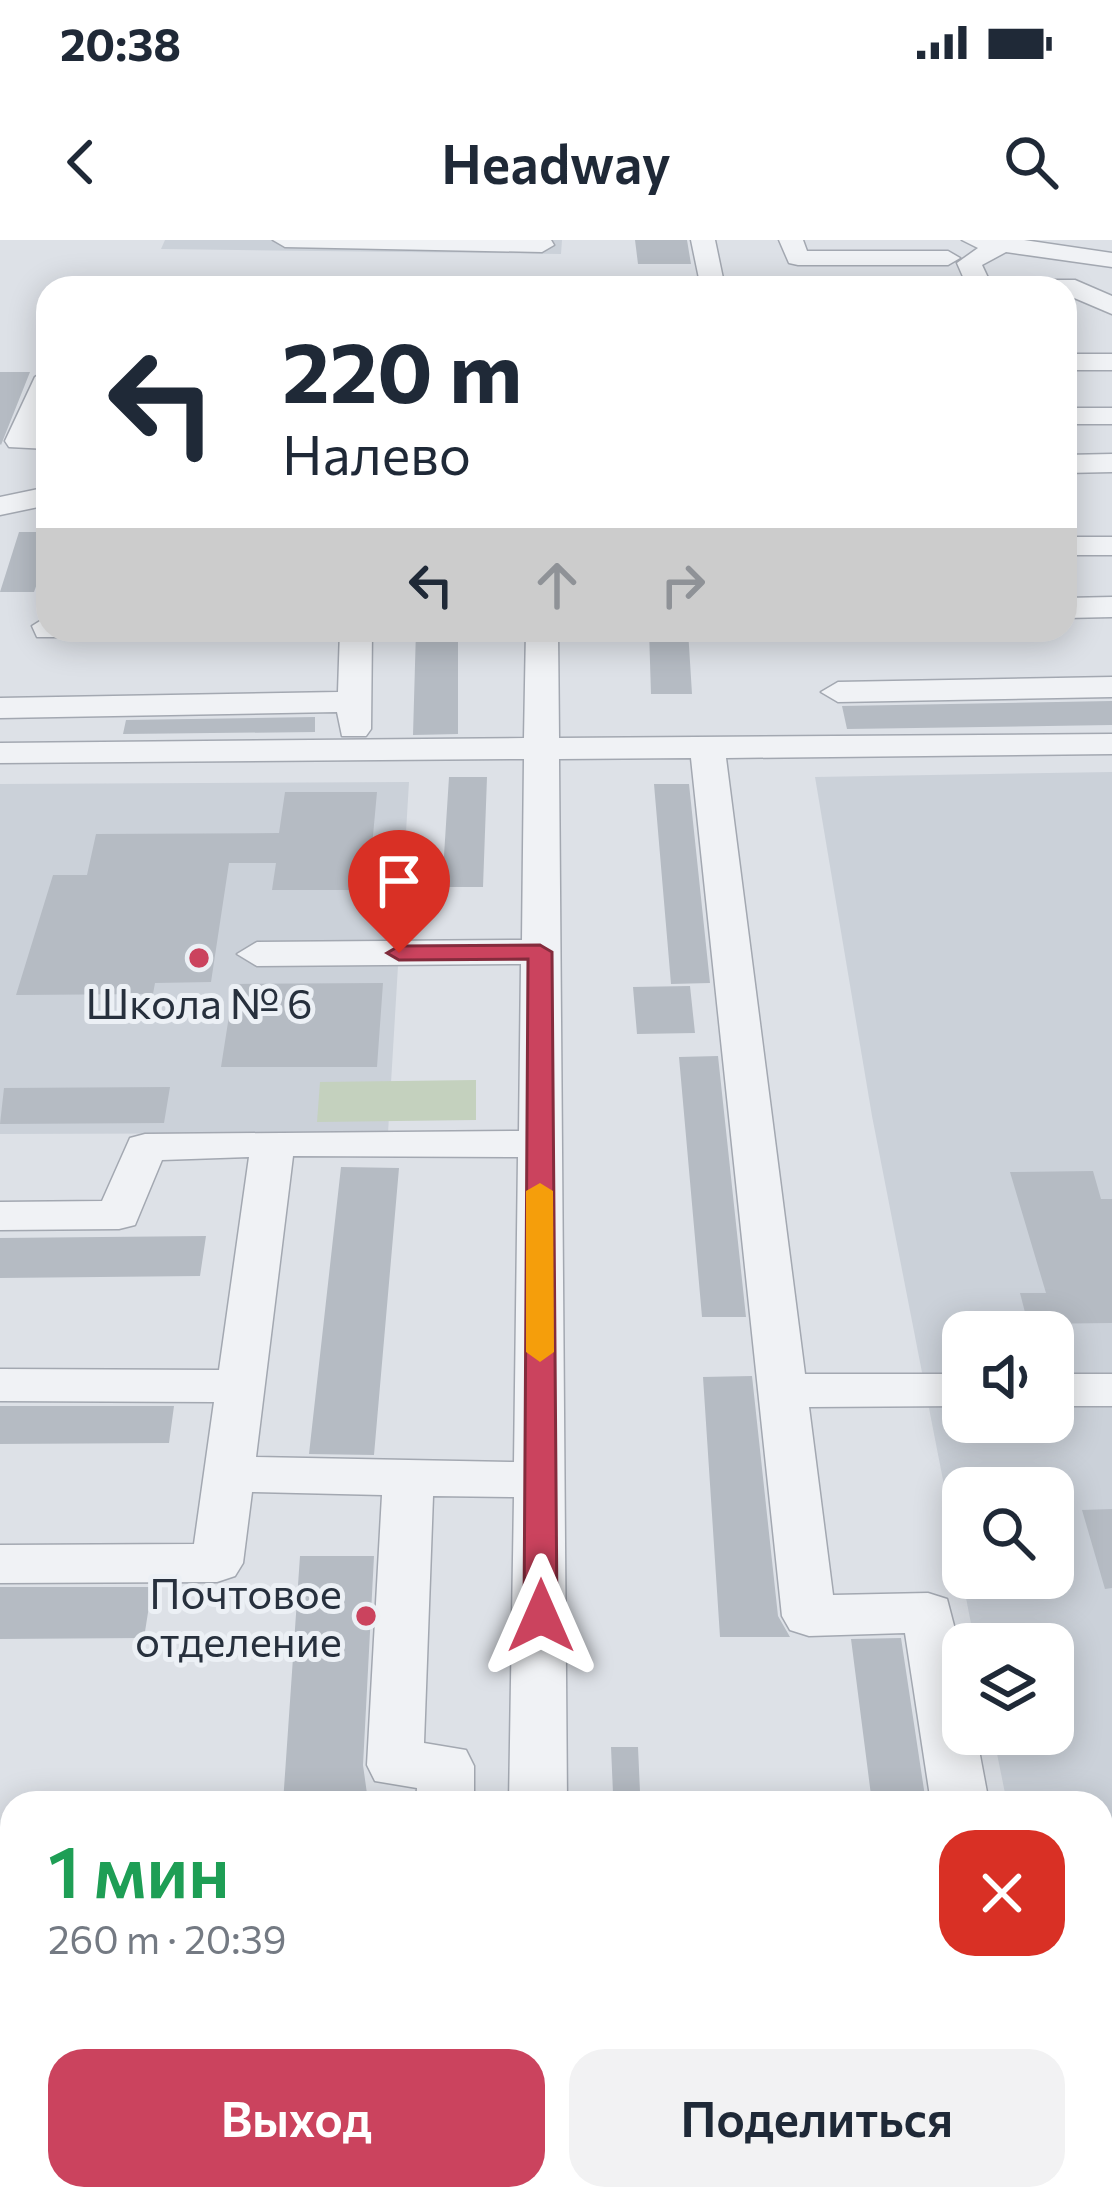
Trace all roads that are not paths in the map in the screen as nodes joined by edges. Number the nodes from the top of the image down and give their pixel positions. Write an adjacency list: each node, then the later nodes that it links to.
1 (285, 240): 6 (street)
2 (703, 240): 9 (street)
3 (791, 240): 7 (street)
4 (971, 240): 5 (street)
5 (1001, 245): 8 (street); 10 (street)
6 (542, 253)
7 (948, 258)
8 (1112, 260)
9 (710, 276)
10 (975, 276)
11 (1077, 288): 12 (street)
12 (1112, 306)
13 (1077, 362): 14 (street)
14 (1112, 362)
15 (36, 403): 18 (street)
16 (1077, 416): 17 (street)
17 (1112, 416)
18 (36, 441)
19 (1077, 464): 20 (street)
20 (1112, 464)
21 (36, 498): 22 (street)
22 (0, 506)
23 (1077, 546): 24 (street)
24 (1112, 546)
25 (1077, 608): 26 (street)
26 (1112, 608)
27 (356, 642): 31 (street)
28 (542, 642): 35 (street)
29 (1112, 688): 30 (street)
30 (838, 692)
31 (354, 702): 32 (street); 36 (street)
32 (0, 708)
33 (1112, 744): 34 (street)
34 (707, 746): 35 (street); 45 (street)
35 (541, 747): 36 (street); 38 (street)
36 (353, 749): 37 (street)
37 (0, 753)
38 (540, 952): 39 (street); 41 (street)
39 (257, 954)
40 (273, 1143): 41 (street); 42 (street); 44 (street)
41 (540, 1144): 51 (street)
42 (0, 1216)
43 (0, 1385): 44 (street)
44 (240, 1386): 49 (street)
45 (782, 1390): 46 (street); 55 (street)
46 (942, 1390)
47 (1074, 1390): 48 (street)
48 (1112, 1390)
49 (229, 1474): 50 (street); 52 (street)
50 (408, 1477): 51 (street); 53 (street)
51 (540, 1480): 54 (street)
52 (0, 1564)
53 (445, 1791)
54 (538, 1791)
55 (958, 1791)

